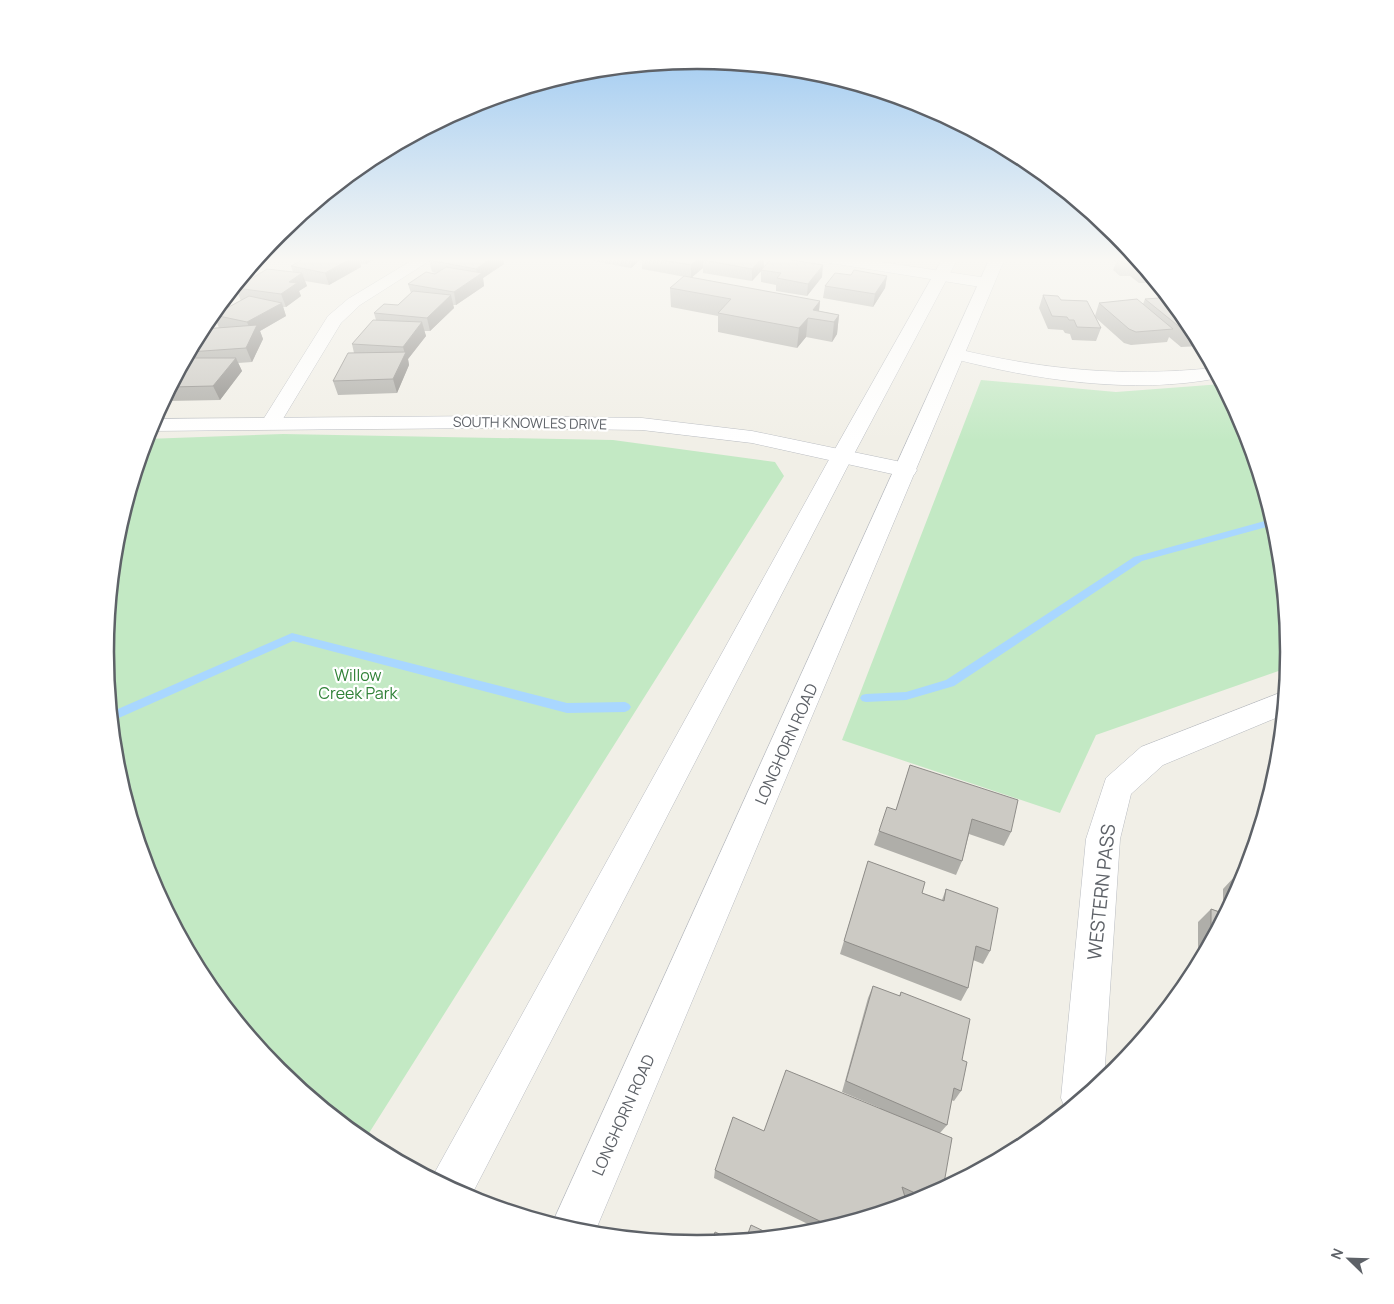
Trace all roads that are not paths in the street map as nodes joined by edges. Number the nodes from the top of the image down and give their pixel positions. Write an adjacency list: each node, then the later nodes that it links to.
1 (335, 319): 8 (main road)
2 (917, 319): 10 (main road)
3 (972, 319): 4 (main road, LONGHORN ROAD)
4 (957, 354): 5 (main road); 7 (main road); 11 (main road, LONGHORN ROAD)
5 (1040, 354)
6 (1085, 359): 7 (main road)
7 (1209, 374)
8 (271, 423): 9 (main road, SOUTH KNOWLES DRIVE); 10 (main road, SOUTH KNOWLES DRIVE)
9 (160, 425)
10 (842, 456): 11 (main road, SOUTH KNOWLES DRIVE); 14 (main road)
11 (906, 470): 15 (main road, LONGHORN ROAD)
12 (1277, 705): 13 (main road, WESTERN PASS)
13 (1083, 1090)
14 (454, 1182)
15 (575, 1222)

